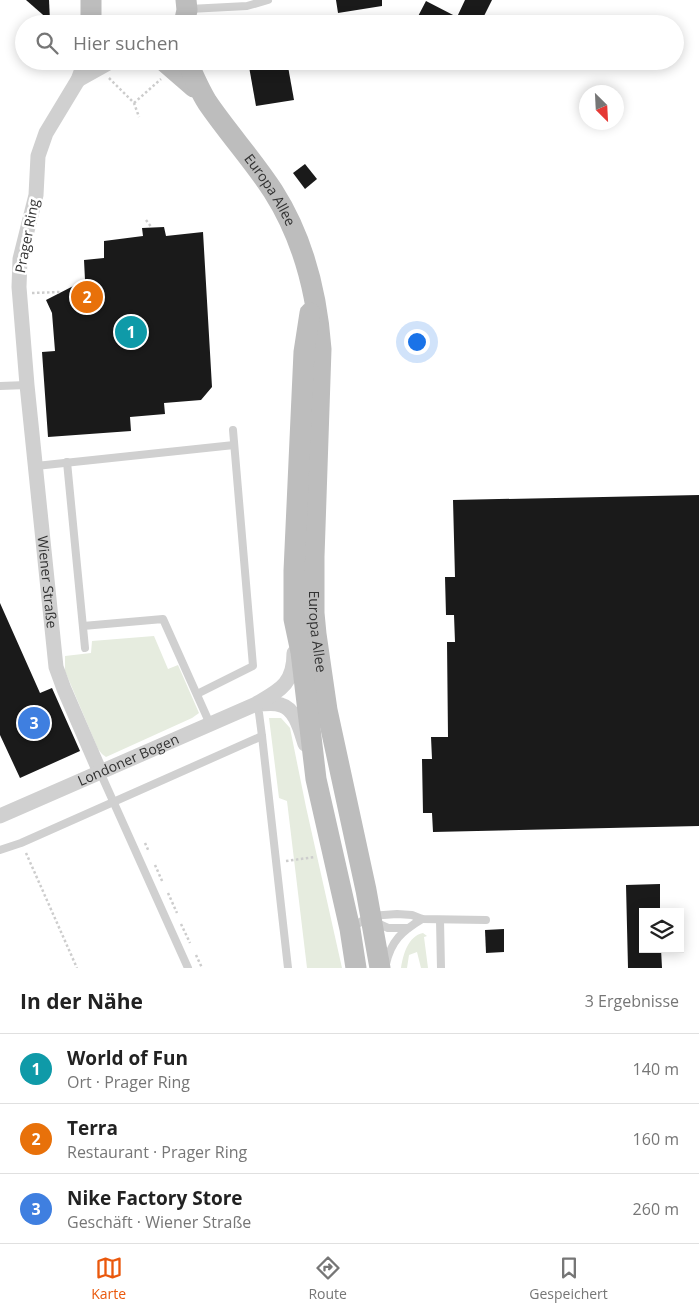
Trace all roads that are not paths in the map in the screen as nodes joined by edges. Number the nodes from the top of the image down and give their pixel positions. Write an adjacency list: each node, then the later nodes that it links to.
1 (91, 0): 4 (main road)
2 (268, 0): 3 (lane)
3 (185, 11)
4 (91, 15)
5 (90, 70): 8 (street, Prager Ring)
6 (180, 70): 7 (main road, Europa Allee)
7 (312, 291): 14 (main road, Europa Allee); 26 (main road, Europa Allee)
8 (27, 385): 9 (lane); 13 (street, Wiener Straße)
9 (0, 386)
10 (232, 430): 11 (lane)
11 (234, 445): 12 (lane); 17 (lane)
12 (67, 462): 13 (lane); 15 (lane)
13 (36, 466): 21 (street, Wiener Straße)
14 (294, 619): 18 (street, Londoner Bogen); 22 (main road, Europa Allee)
15 (83, 626): 16 (lane); 17 (lane)
16 (85, 648)
17 (196, 694): 19 (lane)
18 (256, 704): 19 (street, Londoner Bogen); 20 (lane); 22 (street, Londoner Bogen)
19 (210, 724): 21 (street, Londoner Bogen)
20 (262, 736): 23 (lane); 33 (lane)
21 (100, 772): 23 (lane); 24 (street, Londoner Bogen)
22 (316, 779): 26 (main road, Europa Allee)
23 (113, 802): 25 (lane); 32 (lane)
24 (0, 816)
25 (0, 850)
26 (357, 905): 27 (lane); 30 (lane); 31 (main road, Europa Allee); 31 (lane); 35 (main road, Europa Allee)
27 (422, 919): 28 (lane); 30 (lane)
28 (440, 920): 29 (lane); 37 (lane)
29 (486, 920)
30 (408, 928): 36 (lane)
31 (350, 929): 34 (main road, Europa Allee)
32 (188, 968)
33 (288, 968)
34 (356, 968)
35 (380, 968)
36 (385, 968)
37 (440, 968)

